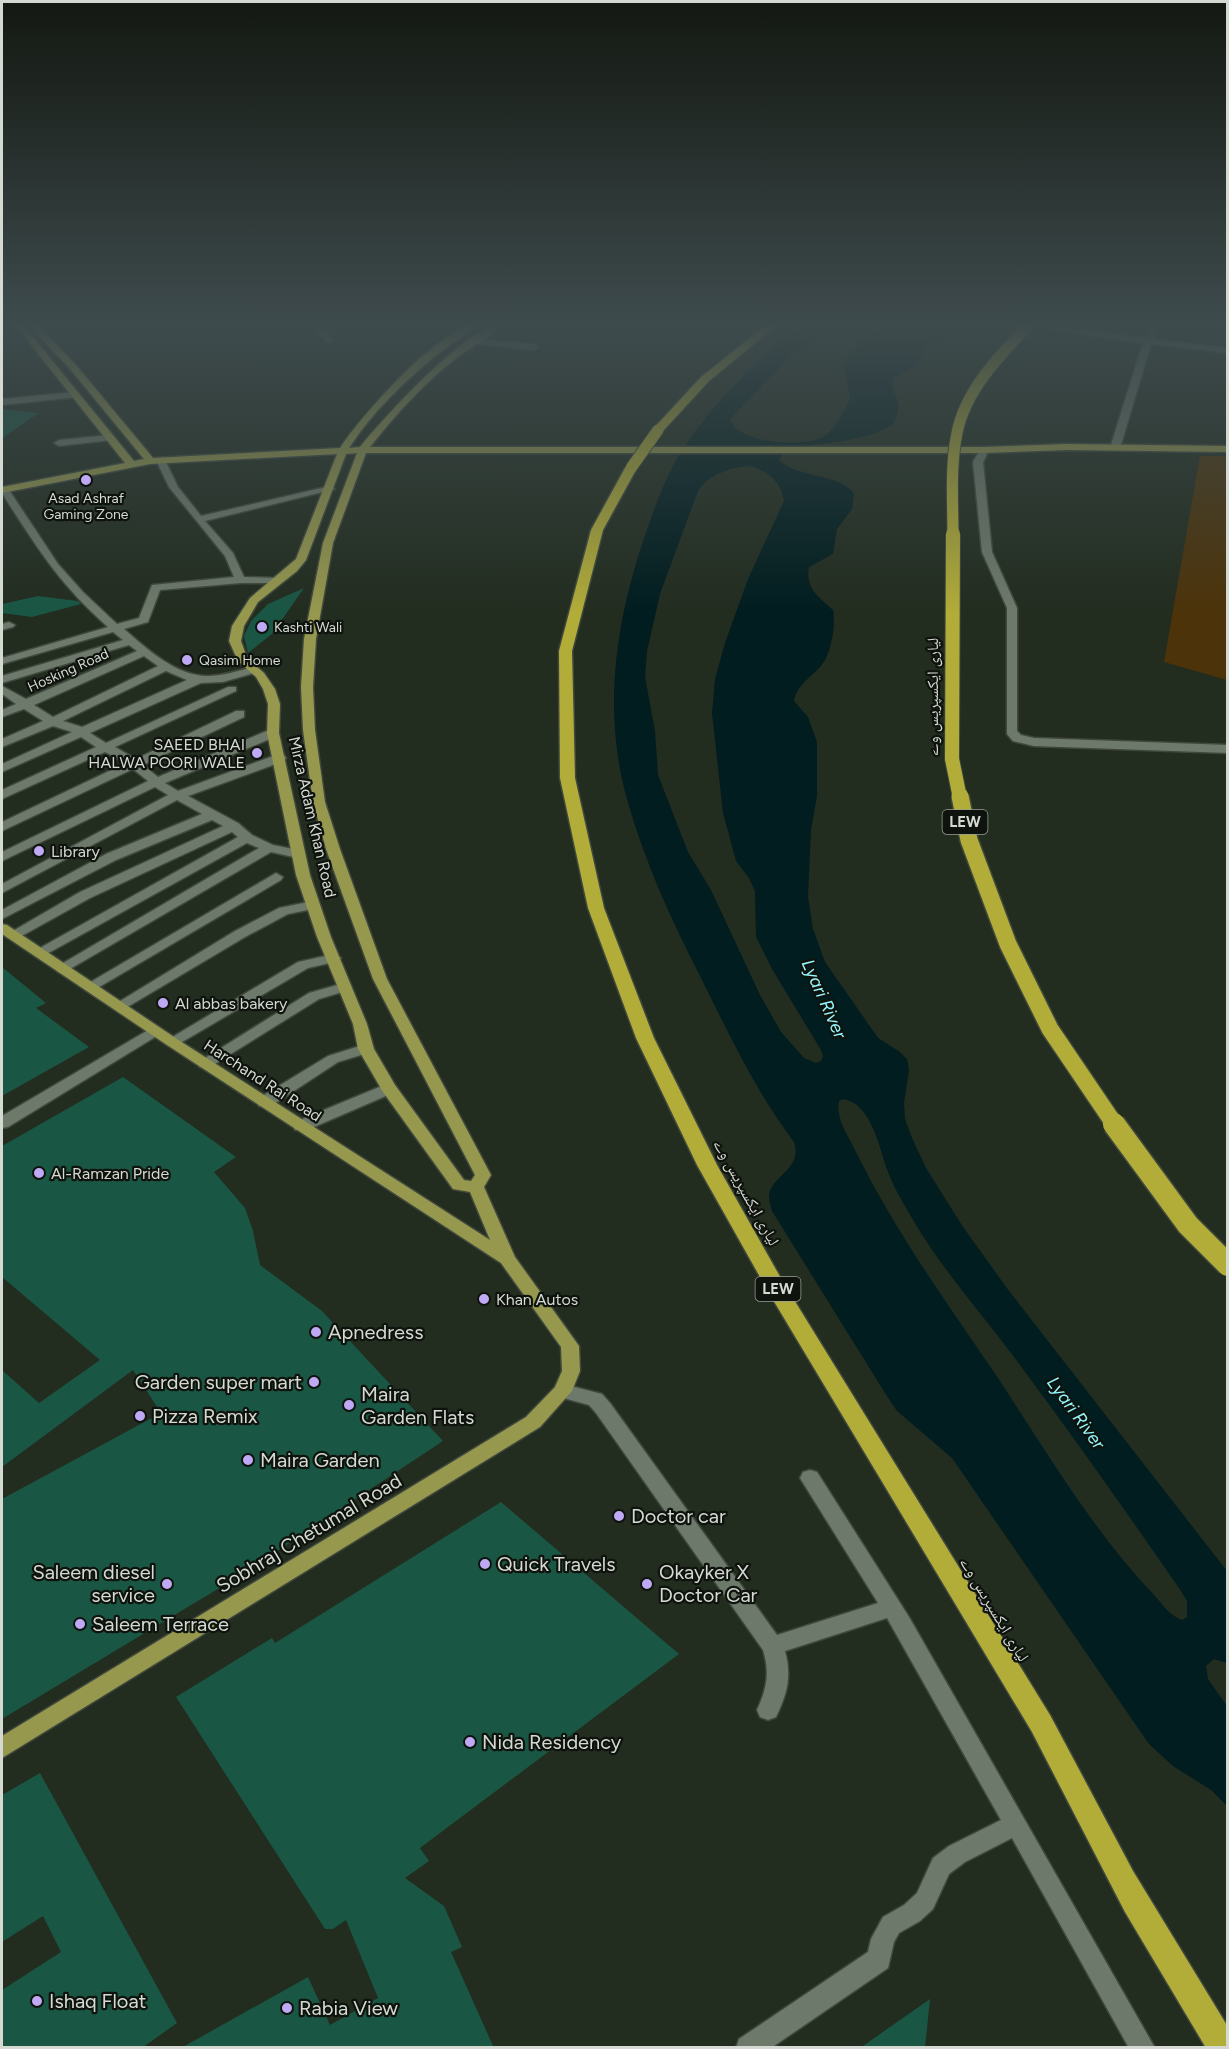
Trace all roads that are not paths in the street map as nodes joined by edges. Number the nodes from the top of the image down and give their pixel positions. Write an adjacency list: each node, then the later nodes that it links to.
1 (96, 422): 8 (main road)
2 (121, 422): 15 (main road)
3 (365, 422): 14 (main road, Mirza Adam Khan Road)
4 (385, 422): 12 (main road, Mirza Adam Khan Road)
5 (665, 422): 86 (highway, لیاری ایکسپریس وے / LEW, bridge)
6 (961, 422): 75 (highway, لیاری ایکسپریس وے / LEW, bridge)
7 (1123, 422): 10 (street)
8 (109, 438): 9 (street); 16 (main road)
9 (59, 443)
10 (1115, 448): 11 (main road); 13 (main road)
11 (1227, 449)
12 (363, 450): 13 (main road); 14 (main road); 73 (main road, Mirza Adam Khan Road)
13 (984, 450): 40 (street)
14 (343, 451): 15 (main road); 18 (main road, Mirza Adam Khan Road)
15 (155, 460): 16 (main road); 19 (street)
16 (131, 464): 17 (main road)
17 (3, 489): 22 (street)
18 (330, 489): 19 (street); 21 (main road, Mirza Adam Khan Road)
19 (199, 519): 20 (street)
20 (241, 580): 21 (street); 22 (street)
21 (277, 580): 27 (main road, Mirza Adam Khan Road)
22 (117, 630): 23 (street); 25 (street)
23 (131, 641): 24 (street); 29 (street)
24 (145, 652): 26 (street); 32 (street, Hosking Road)
25 (2, 662)
26 (167, 666): 28 (street); 35 (street)
27 (254, 670): 28 (street); 36 (main road, Mirza Adam Khan Road)
28 (199, 679): 37 (street)
29 (2, 680)
30 (2, 689): 32 (street)
31 (232, 689): 39 (street)
32 (26, 705): 33 (street, Hosking Road); 35 (street)
33 (2, 714)
34 (240, 714): 42 (street)
35 (52, 722): 37 (street); 38 (street)
36 (273, 733): 41 (main road, Mirza Adam Khan Road); 44 (street)
37 (81, 734): 39 (street); 43 (street)
38 (2, 743)
39 (106, 748): 42 (street); 45 (street)
40 (1227, 749)
41 (280, 758): 46 (street); 52 (main road, Mirza Adam Khan Road)
42 (137, 764): 44 (street); 49 (street)
43 (2, 768)
44 (156, 782): 46 (street); 53 (street)
45 (2, 795)
46 (177, 796): 47 (street); 55 (street)
47 (212, 815): 48 (street); 57 (street)
48 (233, 826): 50 (street); 58 (street)
49 (2, 827)
50 (246, 838): 51 (street); 59 (street)
51 (269, 848): 52 (street); 61 (street)
52 (298, 854): 56 (main road, Mirza Adam Khan Road)
53 (2, 858)
54 (276, 877): 62 (street)
55 (2, 889)
56 (313, 905): 60 (main road, Mirza Adam Khan Road); 64 (street)
57 (2, 915)
58 (7, 932): 59 (main road, Harchand Rai Road)
59 (38, 953): 61 (main road, Harchand Rai Road)
60 (334, 958): 63 (main road, Mirza Adam Khan Road); 66 (street)
61 (63, 969): 62 (main road, Harchand Rai Road)
62 (89, 987): 64 (main road, Harchand Rai Road)
63 (345, 987): 67 (main road, Mirza Adam Khan Road); 68 (street)
64 (119, 1006): 65 (main road, Harchand Rai Road)
65 (155, 1031): 66 (main road, Harchand Rai Road); 71 (street)
66 (171, 1042): 68 (main road, Harchand Rai Road)
67 (366, 1049): 69 (main road, Mirza Adam Khan Road); 70 (street)
68 (205, 1063): 70 (main road, Harchand Rai Road)
69 (389, 1088): 72 (street); 73 (main road, Mirza Adam Khan Road)
70 (265, 1102): 72 (main road, Harchand Rai Road)
71 (2, 1123)
72 (301, 1126): 74 (main road, Harchand Rai Road)
73 (476, 1187): 74 (main road, Mirza Adam Khan Road)
74 (507, 1259): 76 (main road, Mirza Adam Khan Road)
75 (1227, 1265)
76 (570, 1346): 77 (main road, Sobhraj Chetumal Road)
77 (563, 1391): 80 (street); 82 (main road, Sobhraj Chetumal Road)
78 (810, 1478): 79 (street)
79 (892, 1606): 80 (street); 83 (street)
80 (773, 1646): 81 (street)
81 (768, 1710)
82 (2, 1748)
83 (1016, 1824): 84 (street); 85 (street)
84 (748, 2048)
85 (1143, 2048)
86 (1224, 2048)

